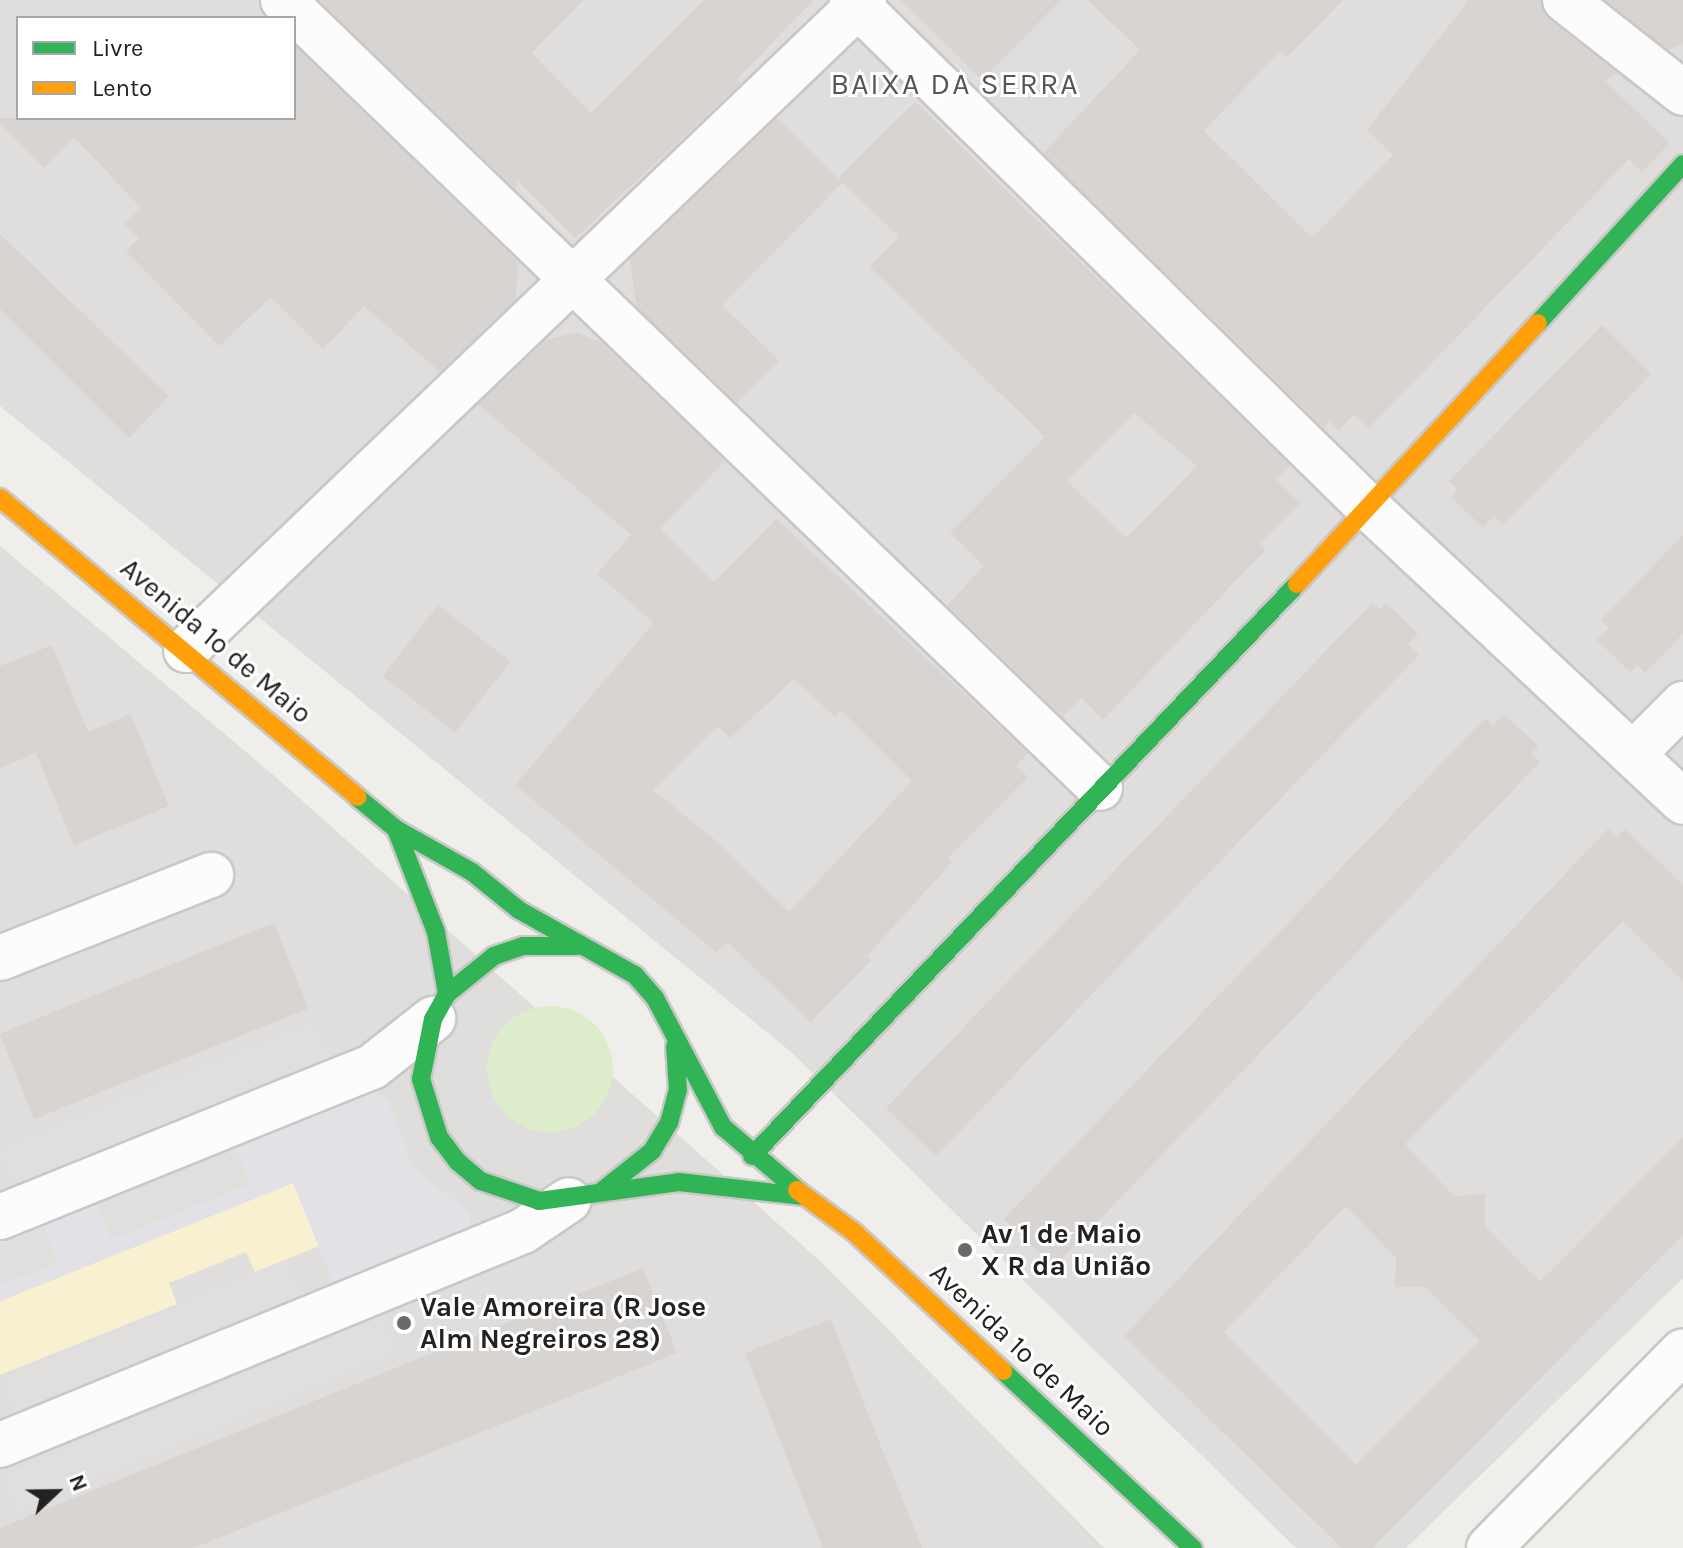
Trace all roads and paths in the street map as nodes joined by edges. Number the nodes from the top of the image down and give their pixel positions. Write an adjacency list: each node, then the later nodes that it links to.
1 (283, 0): 6 (street)
2 (1565, 0): 4 (street)
3 (858, 2): 6 (street); 8 (street)
4 (1683, 93)
5 (1683, 164): 8 (main road)
6 (575, 282): 9 (street); 12 (street)
7 (0, 498): 9 (main road, Avenida 1º de Maio)
8 (1369, 508): 11 (street); 12 (main road)
9 (186, 650): 14 (main road, Avenida 1º de Maio)
10 (1683, 704): 11 (street)
11 (1633, 754): 13 (street)
12 (1100, 788): 20 (main road)
13 (1683, 802)
14 (396, 829): 16 (main road, Avenida 1º de Maio); 18 (main road, Avenida 1º de Maio)
15 (211, 875): 17 (street)
16 (582, 947): 18 (main road, Avenida 1º de Maio); 19 (main road, Avenida 1º de Maio)
17 (0, 958)
18 (440, 1007): 21 (main road, Avenida 1º de Maio); 23 (street)
19 (670, 1024): 20 (main road, Avenida 1º de Maio); 21 (main road, Avenida 1º de Maio)
20 (752, 1156): 22 (main road, Avenida 1º de Maio)
21 (585, 1196): 22 (main road, Avenida 1º de Maio); 25 (street)
22 (809, 1198): 26 (main road, Avenida 1º de Maio)
23 (0, 1217)
24 (1683, 1351): 27 (street)
25 (0, 1445)
26 (1193, 1548)
27 (1489, 1548)

